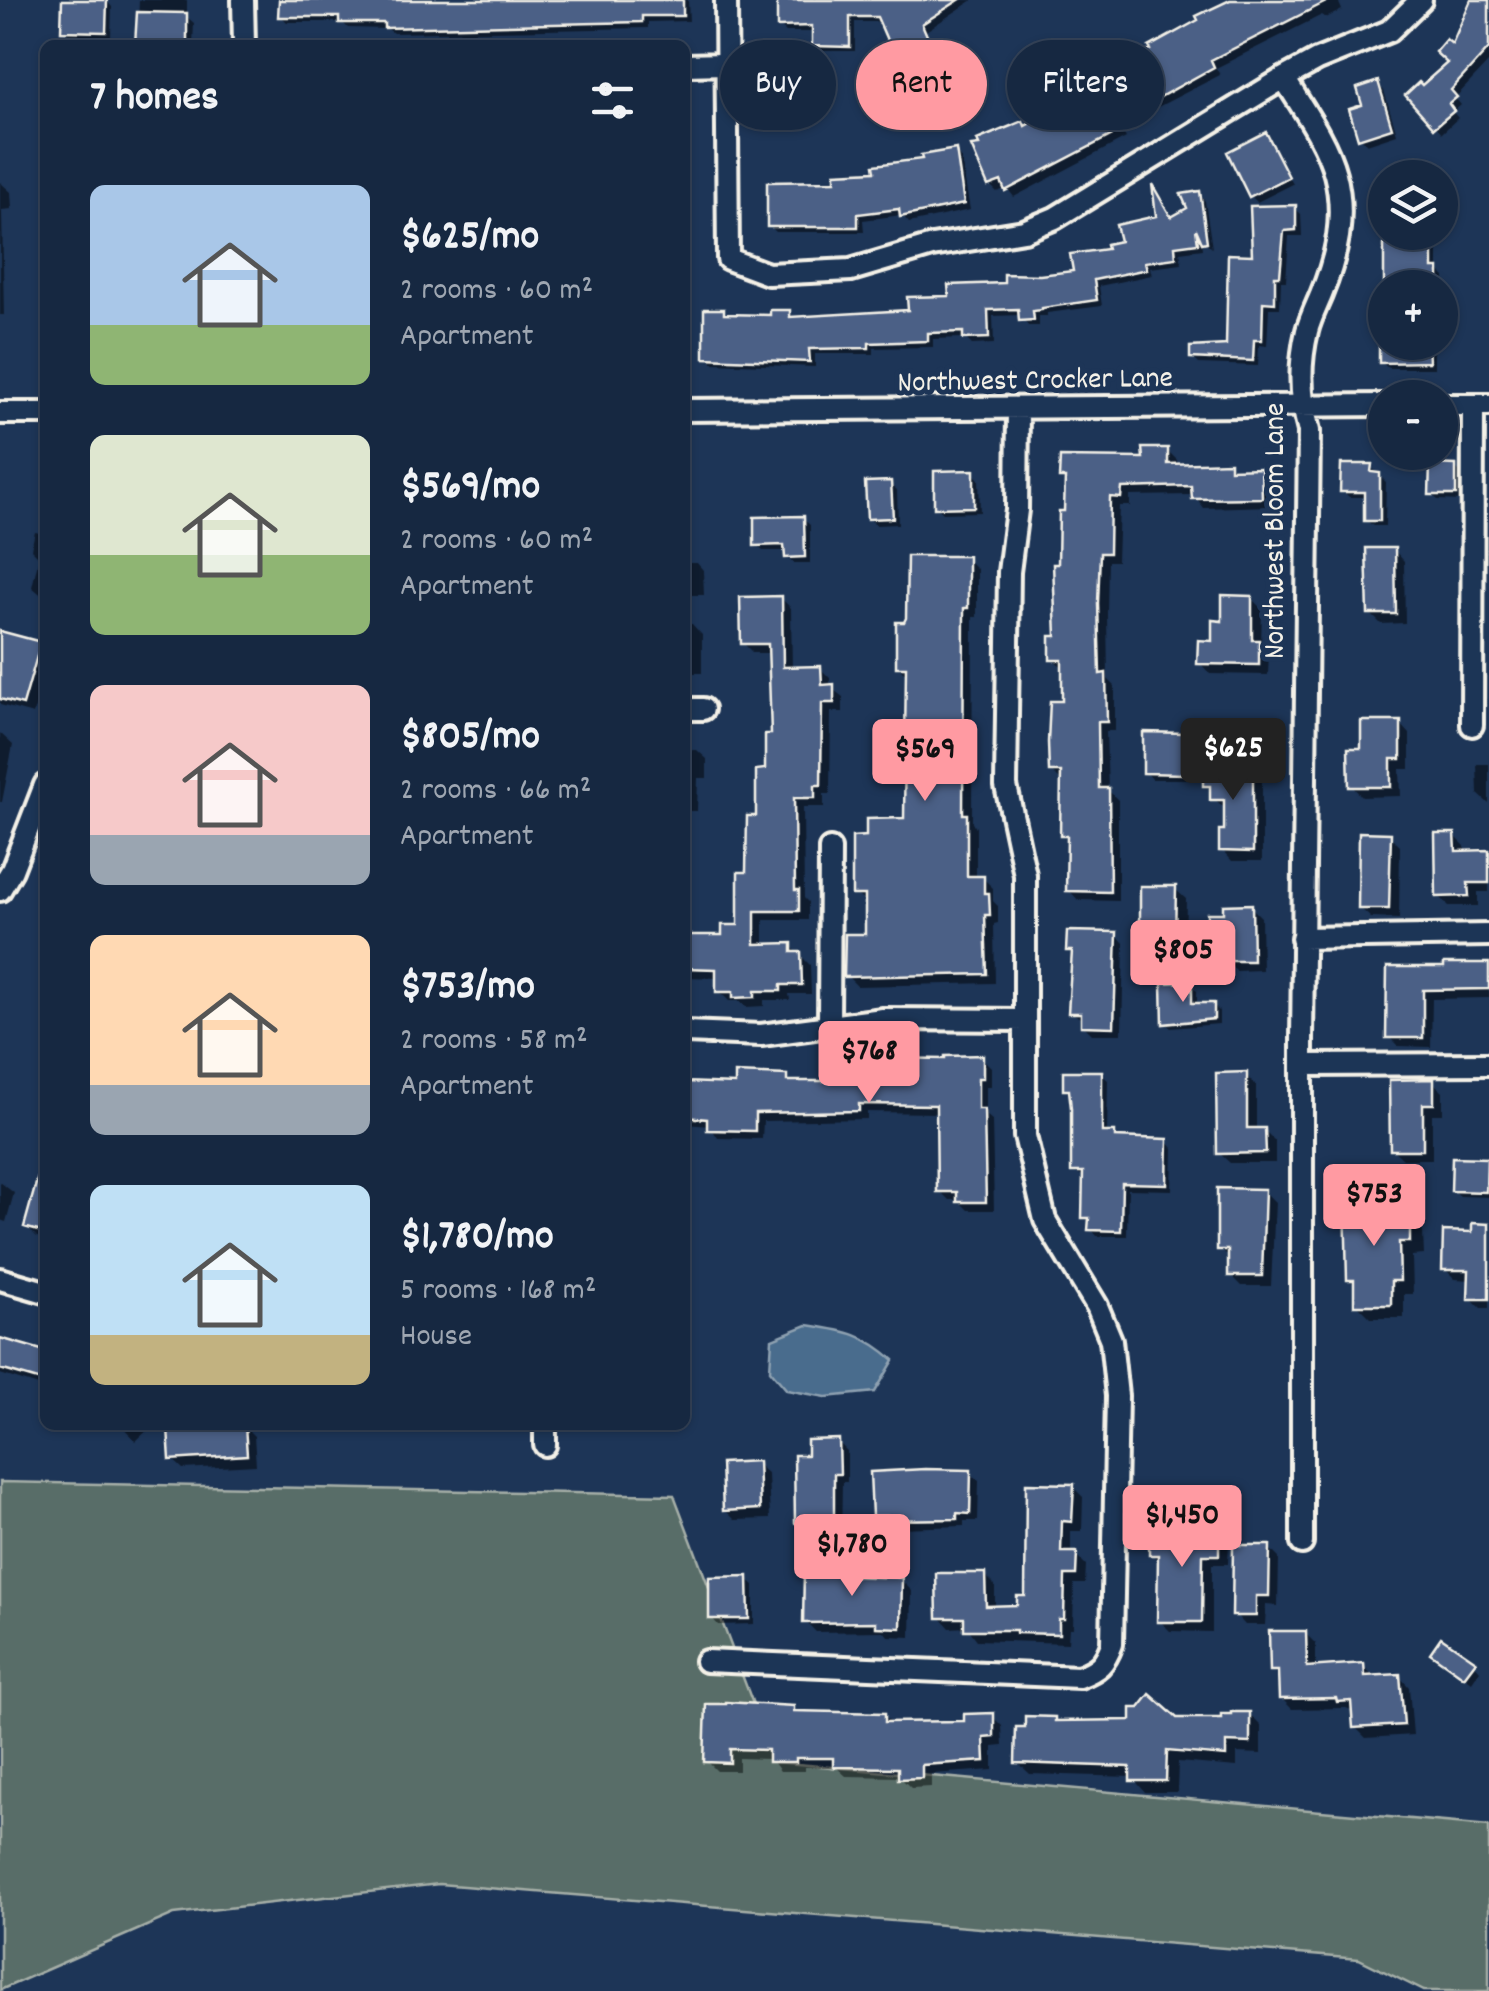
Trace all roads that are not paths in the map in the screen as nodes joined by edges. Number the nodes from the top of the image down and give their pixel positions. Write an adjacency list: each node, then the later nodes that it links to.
1 (243, 0): 4 (street)
2 (726, 0): 5 (street)
3 (1421, 0): 8 (street)
4 (244, 40)
5 (725, 40)
6 (720, 64): 7 (street)
7 (690, 65)
8 (1284, 78): 9 (street); 10 (street, Northwest Bloom Lane)
9 (726, 130)
10 (1302, 404): 11 (street, Northwest Crocker Lane); 13 (street, Northwest Crocker Lane); 22 (street, Northwest Bloom Lane)
11 (1368, 404)
12 (1481, 405): 17 (street)
13 (1018, 408): 14 (street, Northwest Crocker Lane); 23 (street)
14 (690, 410)
15 (0, 412): 16 (street)
16 (40, 412)
17 (1472, 725)
18 (40, 797): 20 (street)
19 (830, 849): 24 (street)
20 (0, 890)
21 (1489, 935): 22 (street)
22 (1302, 938): 27 (street, Northwest Bloom Lane)
23 (1024, 1020): 24 (street); 31 (street)
24 (829, 1025): 25 (street)
25 (690, 1032)
26 (1489, 1064): 27 (street)
27 (1302, 1065): 30 (street, Northwest Bloom Lane)
28 (0, 1279): 29 (street)
29 (40, 1291)
30 (1302, 1543)
31 (706, 1662)

